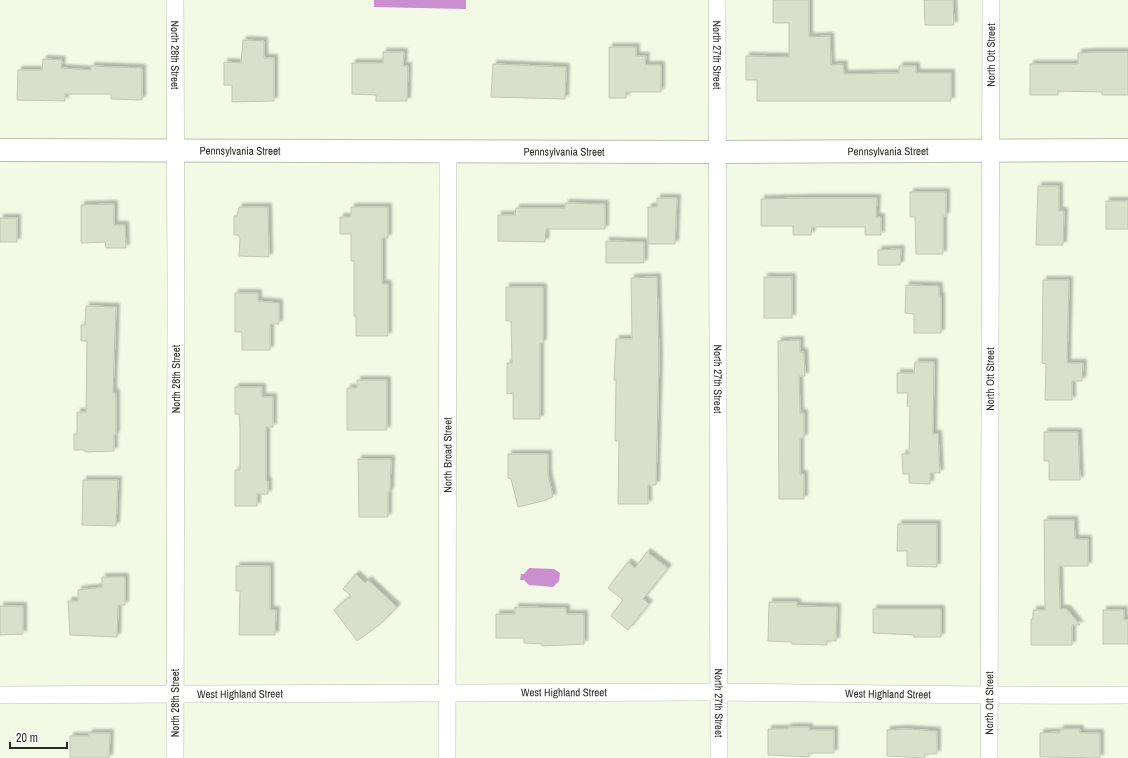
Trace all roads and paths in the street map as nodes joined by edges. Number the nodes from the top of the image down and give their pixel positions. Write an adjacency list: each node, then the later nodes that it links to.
1 (175, 0): 7 (street, North 28th Street)
2 (717, 0): 9 (street, North 27th Street)
3 (991, 0): 5 (street, North Ott Street)
4 (0, 150): 7 (street, Pennsylvania Street)
5 (990, 150): 6 (street, Pennsylvania Street); 9 (street, Pennsylvania Street); 15 (street, North Ott Street)
6 (1128, 150)
7 (174, 151): 8 (street, Pennsylvania Street); 13 (street, North 28th Street)
8 (448, 151): 9 (street, Pennsylvania Street); 10 (street, North Broad Street)
9 (717, 152): 11 (street, North 27th Street)
10 (447, 692): 11 (street, West Highland Street); 13 (street, West Highland Street); 17 (street, North Broad Street)
11 (718, 692): 15 (street, West Highland Street); 18 (street, North 27th Street)
12 (0, 694): 13 (street, West Highland Street)
13 (175, 694): 16 (street, North 28th Street)
14 (1128, 695): 15 (street, West Highland Street)
15 (989, 696): 19 (street, North Ott Street)
16 (175, 758)
17 (447, 758)
18 (719, 758)
19 (988, 758)

